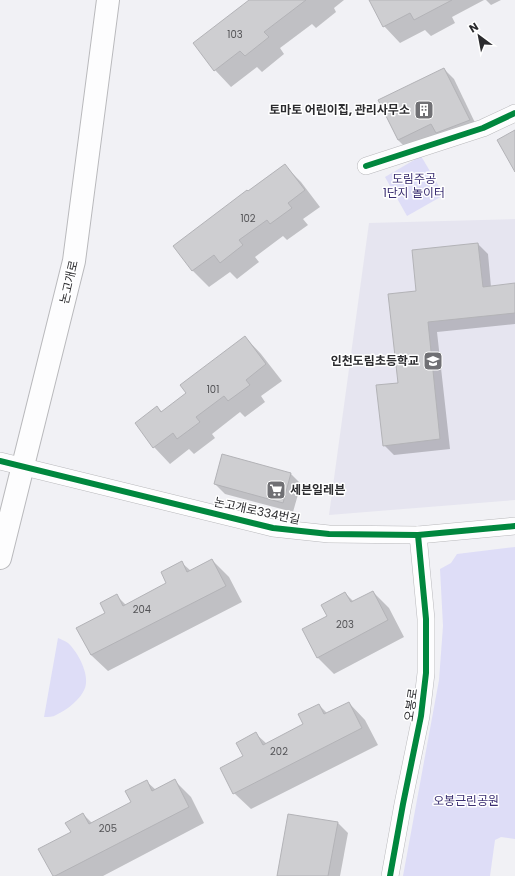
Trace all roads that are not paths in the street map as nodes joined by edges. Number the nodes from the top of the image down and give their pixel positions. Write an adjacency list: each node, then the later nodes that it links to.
1 (108, 0): 5 (main road, 논고개로)
2 (515, 113): 3 (street)
3 (366, 166)
4 (0, 461): 5 (street, 논고개로334번길)
5 (23, 468): 7 (street, 논고개로334번길); 8 (main road, 논고개로)
6 (515, 526): 7 (street, 논고개로334번길)
7 (418, 535): 9 (street, 오봉로)
8 (0, 558)
9 (390, 876)

